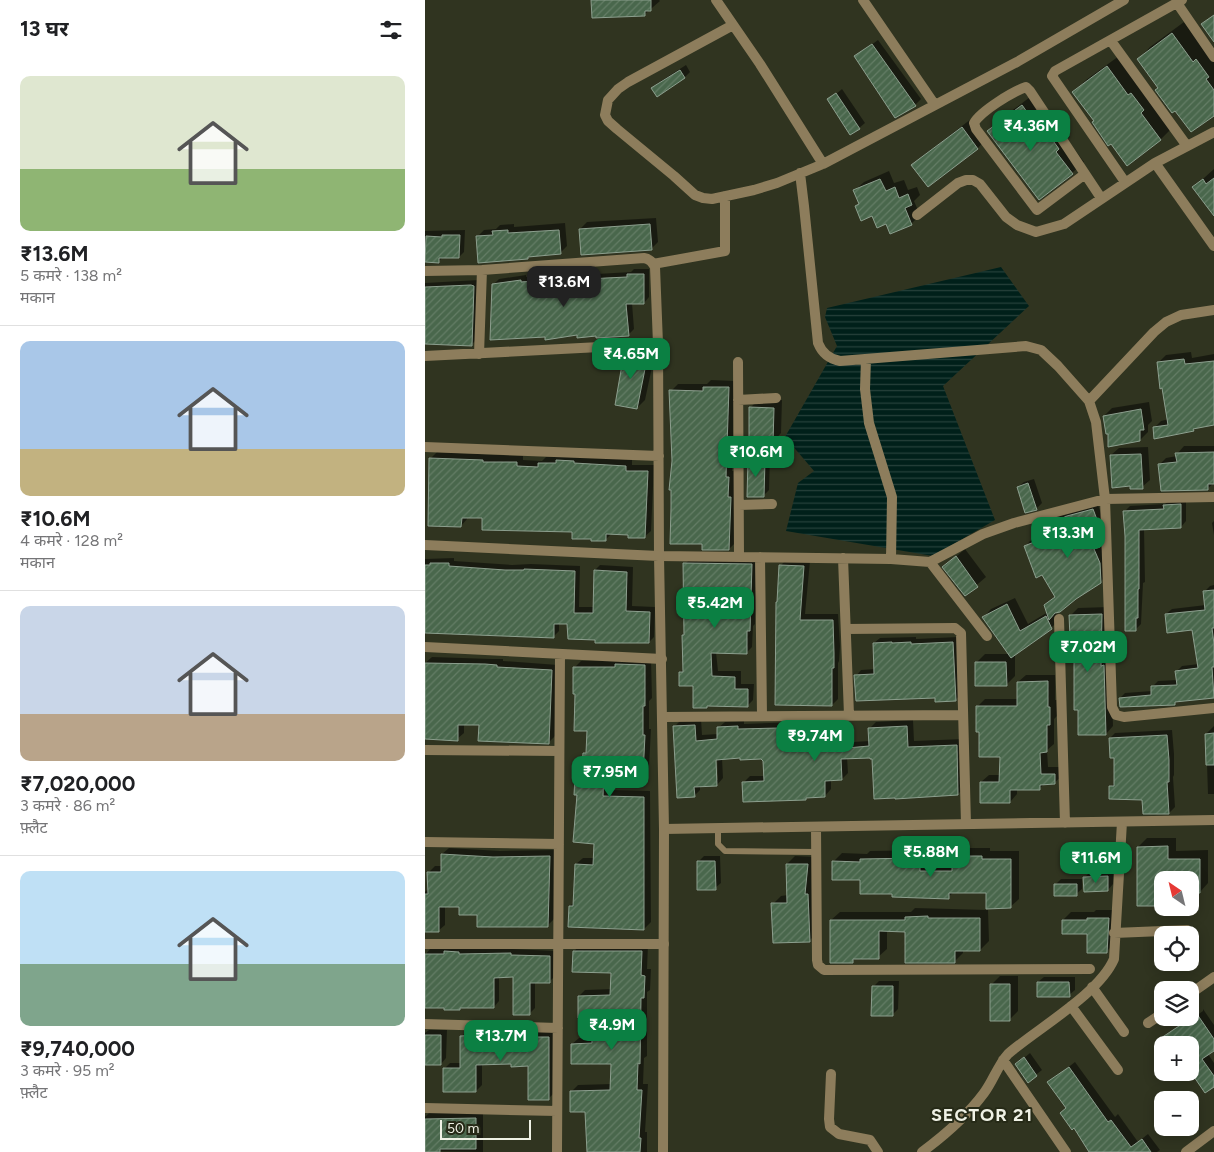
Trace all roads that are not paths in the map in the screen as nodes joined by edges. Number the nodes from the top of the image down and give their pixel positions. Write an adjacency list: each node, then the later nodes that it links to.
1 (715, 0): 5 (street)
2 (863, 0): 8 (street)
3 (1124, 0): 8 (street)
4 (1179, 1): 6 (street); 7 (street)
5 (733, 25): 12 (street); 16 (street)
6 (1111, 41): 10 (street); 15 (street)
7 (1214, 57)
8 (935, 105): 12 (street)
9 (1214, 132): 10 (street)
10 (1187, 146): 11 (street)
11 (1155, 163): 15 (street); 19 (street)
12 (823, 164): 13 (street)
13 (800, 174): 16 (street); 27 (street)
14 (1085, 174): 14 (street); 17 (street)
15 (1125, 182): 17 (street)
16 (725, 196): 20 (street)
17 (1101, 198): 18 (street)
18 (917, 215)
19 (1214, 246)
20 (653, 264): 22 (street); 24 (street)
21 (425, 270): 22 (street)
22 (482, 270): 25 (street)
23 (1214, 310): 31 (street)
24 (658, 344): 25 (street); 35 (street)
25 (479, 354): 26 (street)
26 (425, 356)
27 (866, 359): 31 (street); 45 (street)
28 (738, 362): 30 (street)
29 (776, 398): 30 (street)
30 (738, 400): 33 (street)
31 (1089, 401): 37 (street)
32 (425, 447): 35 (street)
33 (739, 453): 34 (street); 39 (street)
34 (776, 453)
35 (659, 456): 41 (street)
36 (1214, 497): 37 (street)
37 (1105, 499): 46 (street); 55 (street)
38 (772, 504): 39 (street)
39 (739, 505): 42 (street)
40 (425, 545): 41 (street)
41 (659, 556): 42 (street); 54 (street)
42 (739, 557): 43 (street)
43 (761, 557): 44 (street); 58 (street)
44 (843, 558): 45 (street); 49 (street)
45 (891, 559): 46 (street)
46 (930, 562): 47 (street)
47 (970, 615): 50 (street); 51 (street)
48 (1059, 619): 63 (street)
49 (845, 628): 50 (street); 56 (street)
50 (959, 630): 57 (street)
51 (987, 636)
52 (425, 647): 53 (street)
53 (560, 654): 54 (street); 61 (street)
54 (662, 659): 59 (street)
55 (1214, 708)
56 (849, 715): 57 (street); 58 (street)
57 (963, 715): 65 (street)
58 (762, 716): 59 (street)
59 (663, 717): 68 (street)
60 (425, 750): 61 (street)
61 (559, 751): 70 (street)
62 (1214, 820): 64 (street)
63 (1065, 822): 64 (street); 65 (street)
64 (1122, 822): 73 (street)
65 (966, 824): 66 (street)
66 (816, 826): 67 (street); 71 (street)
67 (718, 828): 68 (street); 71 (lane)
68 (664, 829): 76 (street)
69 (425, 842): 70 (street)
70 (559, 844): 75 (street)
71 (816, 852): 77 (street)
72 (1154, 931): 73 (street)
73 (1114, 932): 79 (street)
74 (425, 944): 75 (street)
75 (558, 944): 76 (street); 85 (street)
76 (664, 944): 94 (street)
77 (1090, 968)
78 (1214, 977): 80 (street)
79 (1092, 987): 81 (street); 86 (street)
80 (1199, 988)
81 (1071, 1006): 87 (street); 88 (street)
82 (1154, 1019): 83 (street)
83 (1148, 1023)
84 (425, 1024): 85 (street)
85 (558, 1028): 91 (street)
86 (1124, 1032)
87 (1003, 1060): 96 (street); 97 (street)
88 (1118, 1070)
89 (831, 1074): 95 (street)
90 (425, 1108): 91 (street)
91 (557, 1111): 93 (street)
92 (1214, 1131): 98 (street)
93 (557, 1152)
94 (663, 1152)
95 (878, 1152)
96 (922, 1152)
97 (1066, 1152)
98 (1186, 1152)

